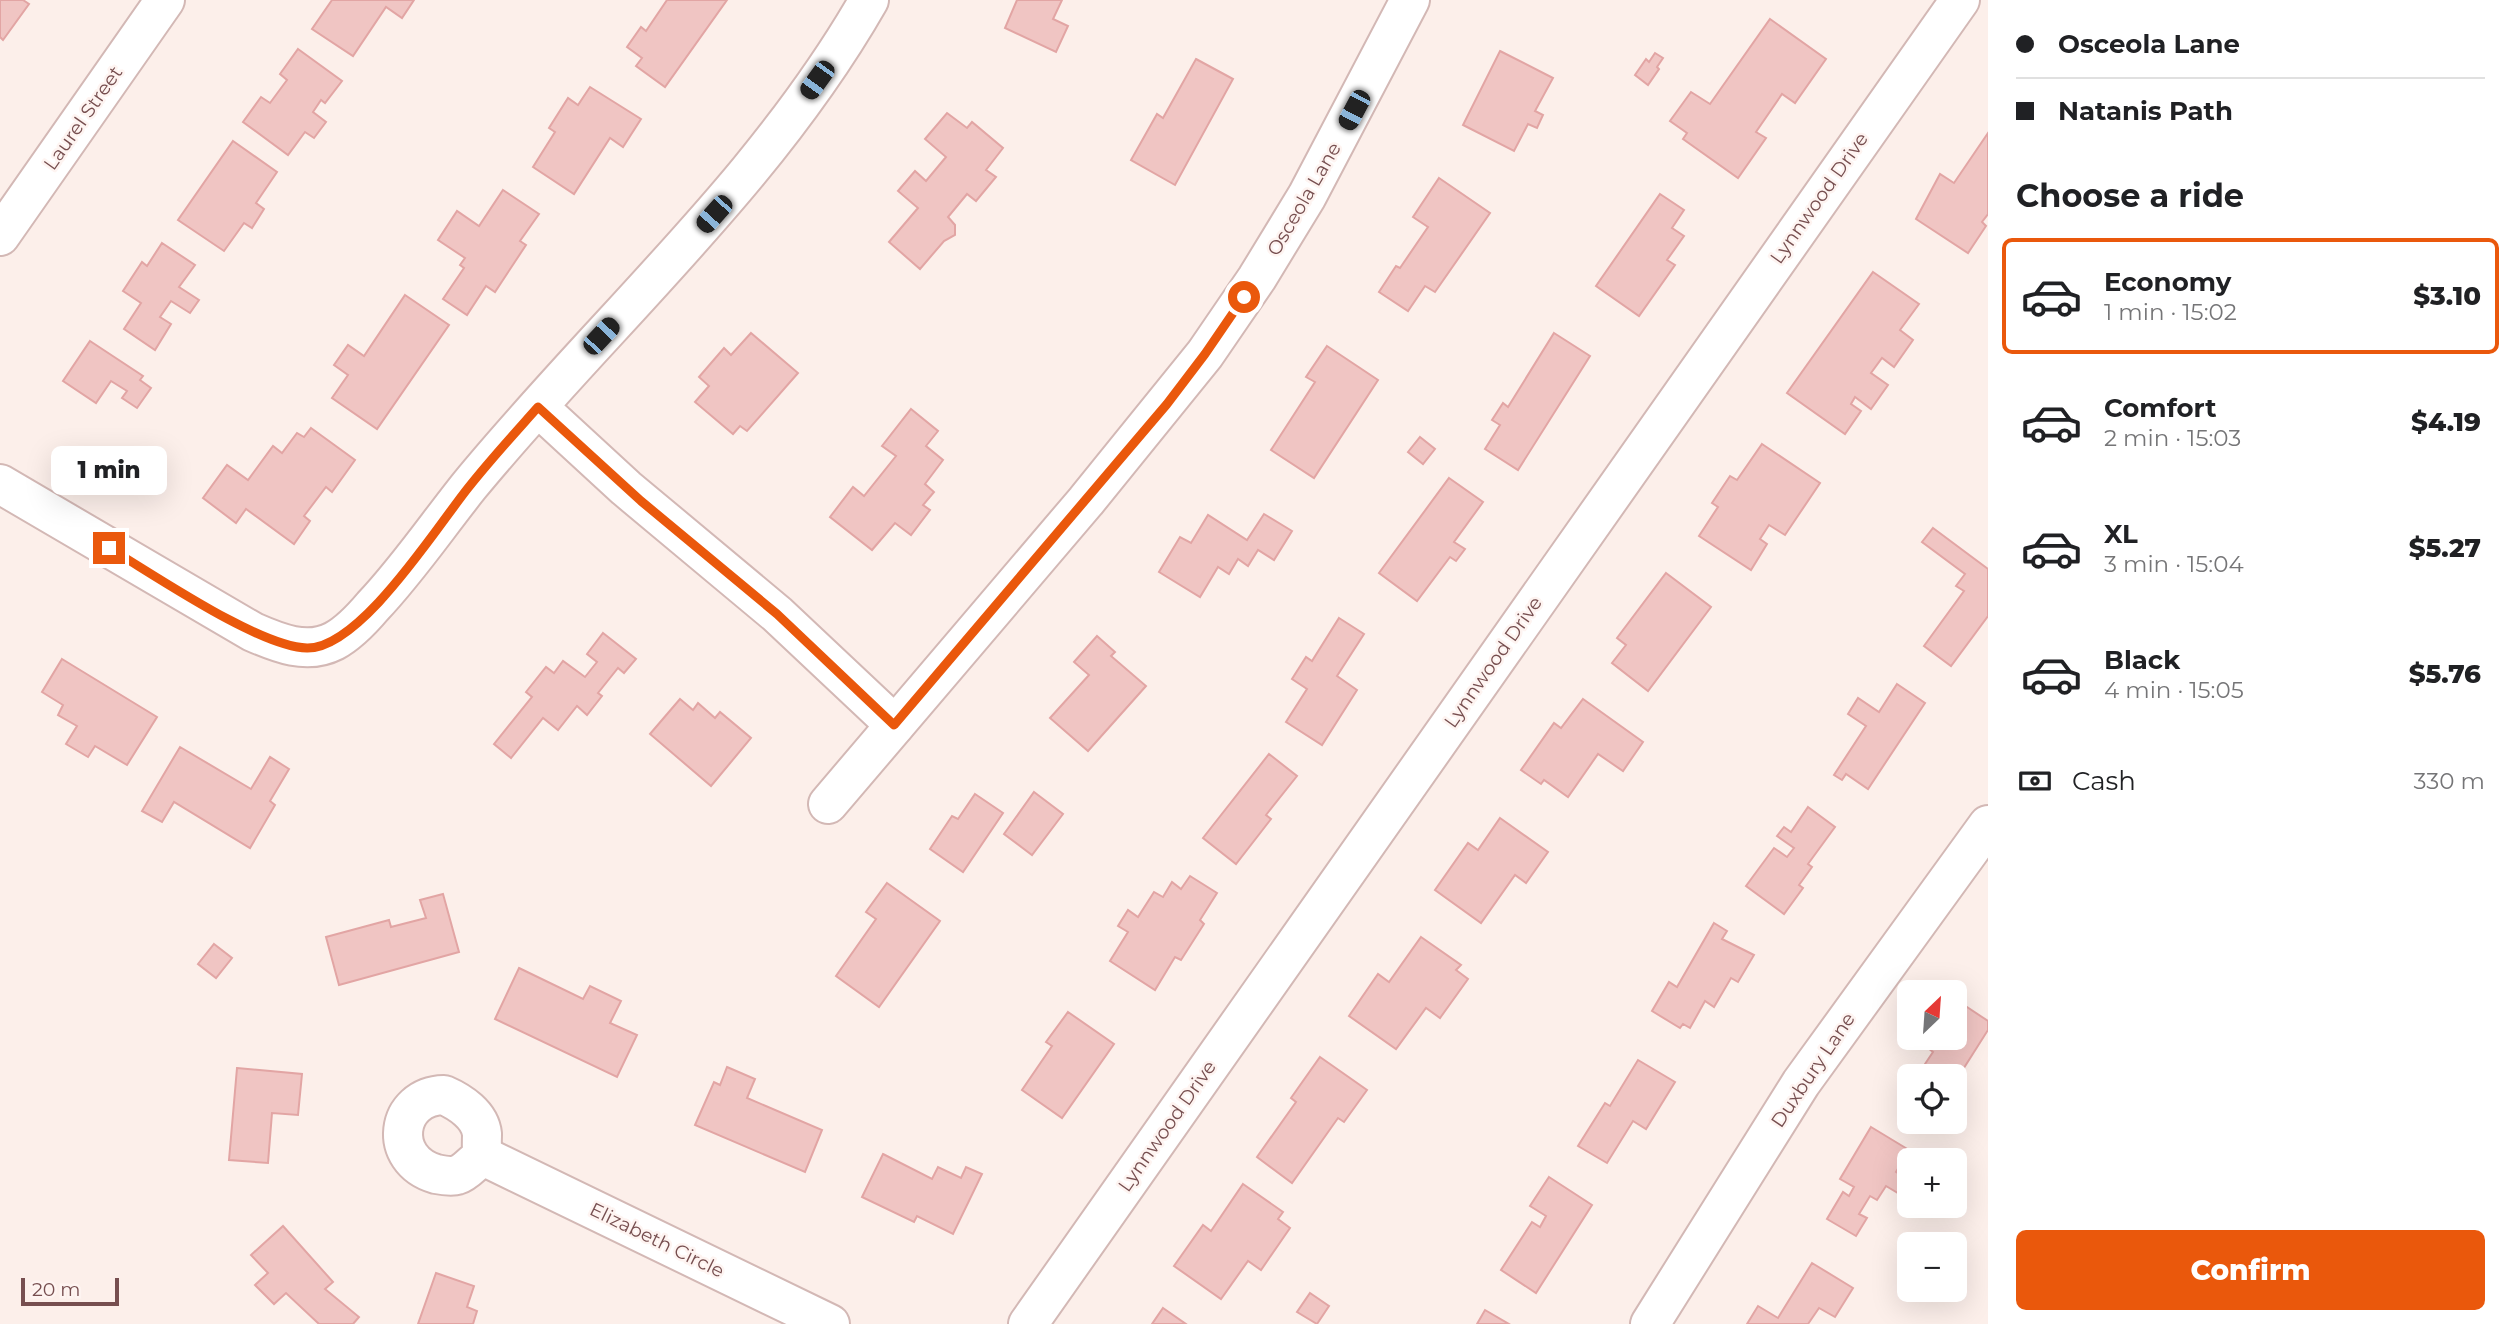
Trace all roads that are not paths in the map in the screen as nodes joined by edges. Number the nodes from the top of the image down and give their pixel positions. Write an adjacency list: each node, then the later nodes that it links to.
1 (165, 0): 5 (street, Laurel Street)
2 (869, 0): 6 (street)
3 (1410, 0): 8 (street, Osceola Lane)
4 (1960, 0): 13 (street, Lynnwood Drive)
5 (0, 236)
6 (538, 407): 7 (street); 8 (street)
7 (0, 484)
8 (894, 725): 9 (street, Osceola Lane)
9 (828, 804)
10 (1988, 825): 14 (street, Duxbury Lane)
11 (483, 1156): 12 (street, Elizabeth Circle)
12 (830, 1324)
13 (1028, 1324)
14 (1650, 1324)

